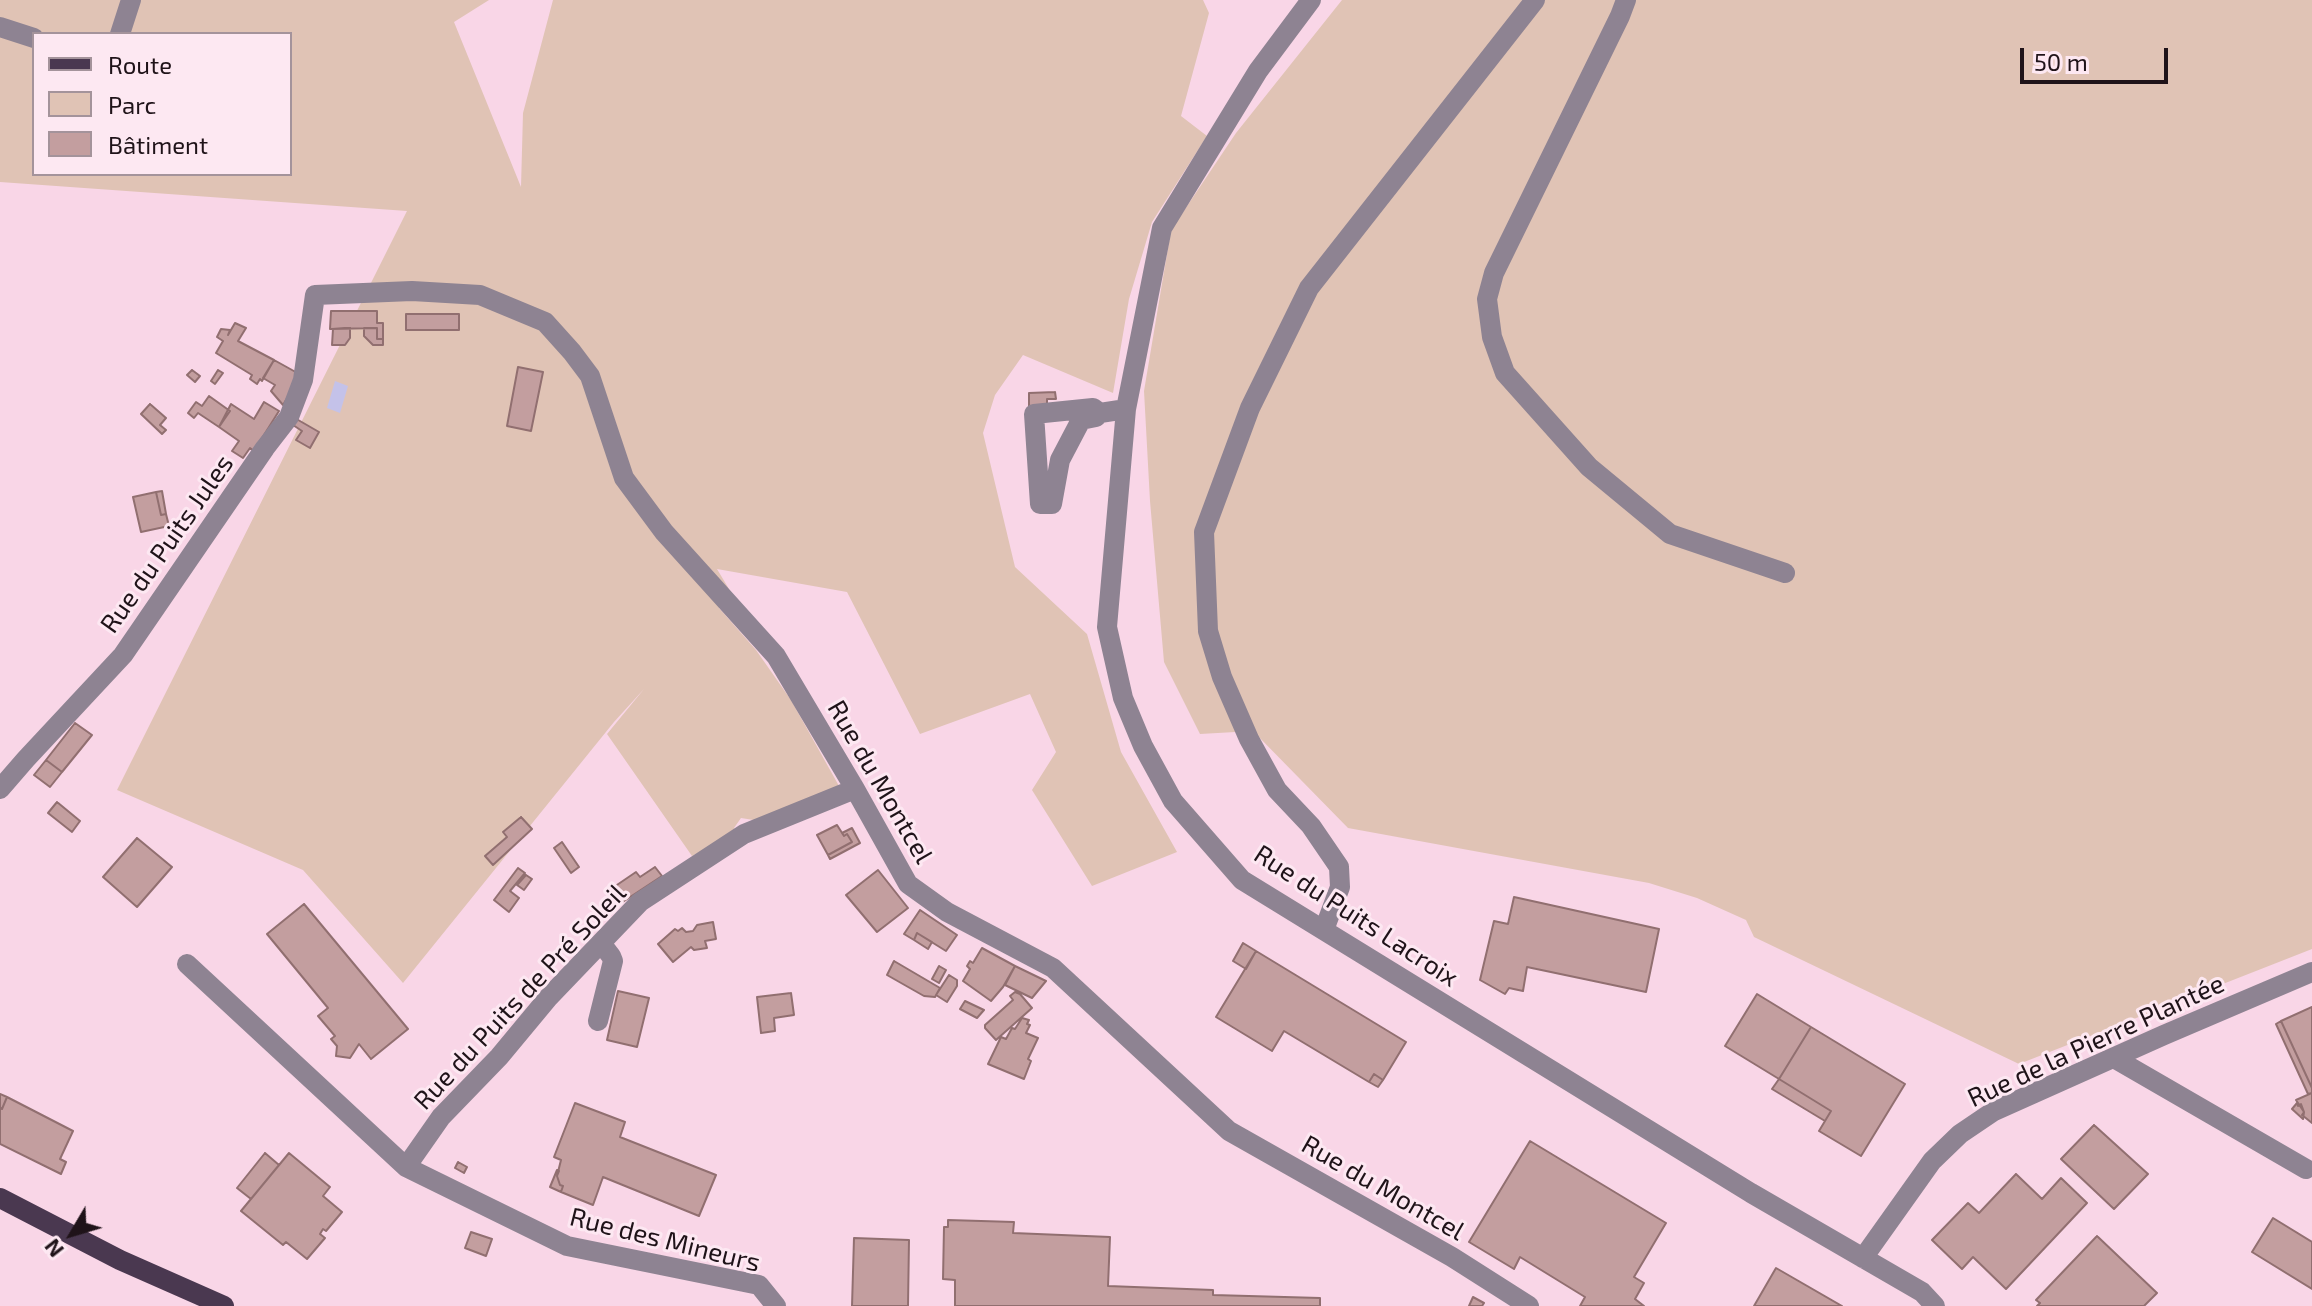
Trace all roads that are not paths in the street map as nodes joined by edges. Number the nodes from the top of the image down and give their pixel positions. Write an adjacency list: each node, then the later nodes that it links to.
1 (131, 0): 6 (street)
2 (1311, 0): 9 (street, Rue du Puits Lacroix)
3 (1535, 0): 14 (street)
4 (1626, 0): 11 (street)
5 (0, 27): 7 (street)
6 (121, 32)
7 (32, 37)
8 (315, 295): 12 (street, Rue du Puits Jules); 13 (street, Rue du Montcel)
9 (1126, 409): 10 (street); 14 (street, Rue du Puits Lacroix)
10 (1100, 413): 10 (street)
11 (1785, 573)
12 (0, 789)
13 (855, 789): 15 (street, Rue du Puits de Pré Soleil); 26 (street, Rue du Montcel)
14 (1324, 930): 23 (street, Rue du Puits Lacroix)
15 (601, 943): 18 (street); 20 (street, Rue du Puits de Pré Soleil)
16 (187, 964): 20 (street, Rue des Mineurs)
17 (2312, 972): 19 (street, Rue de la Pierre Plantée)
18 (598, 1021)
19 (2114, 1058): 21 (street); 23 (street, Rue de la Pierre Plantée)
20 (406, 1167): 25 (street, Rue des Mineurs)
21 (2306, 1169)
22 (0, 1198): 24 (main road)
23 (1863, 1258): 27 (street, Rue du Puits Lacroix)
24 (224, 1306)
25 (776, 1306)
26 (1529, 1306)
27 (1935, 1306)

